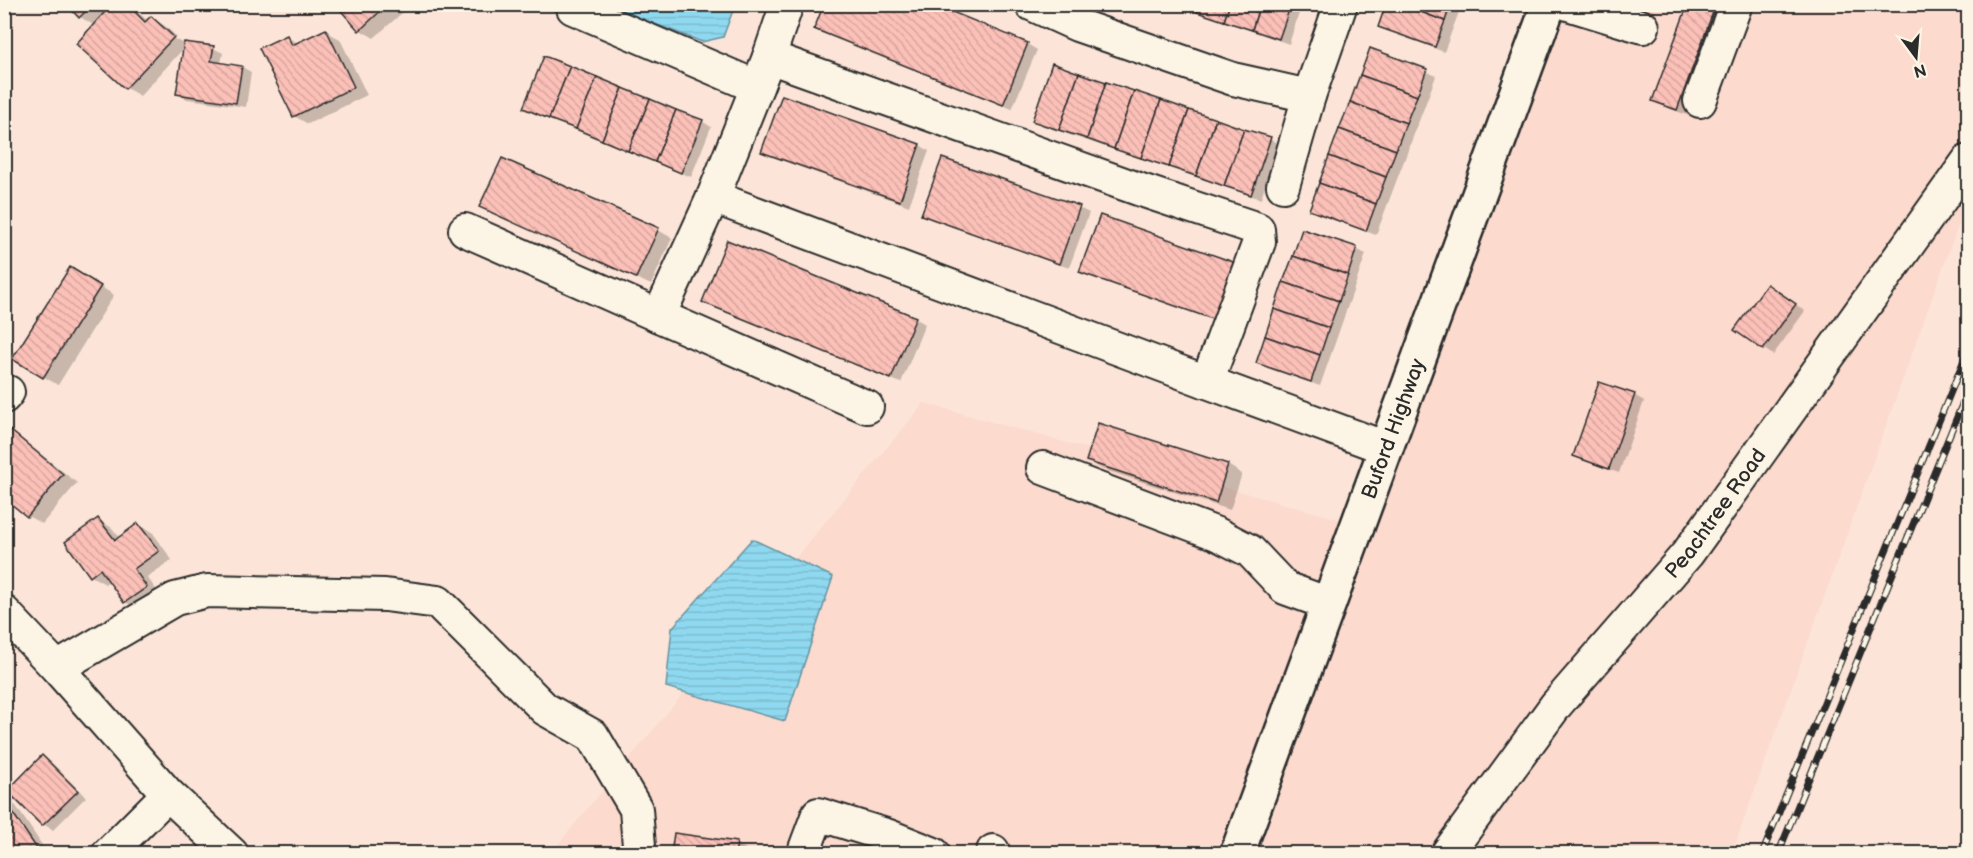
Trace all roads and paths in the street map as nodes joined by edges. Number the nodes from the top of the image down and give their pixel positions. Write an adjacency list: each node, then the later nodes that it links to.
1 (787, 4): 9 (street)
2 (1031, 4): 11 (street)
3 (1341, 4): 11 (street)
4 (1549, 4): 20 (main road, Buford Highway)
5 (1568, 4): 8 (street)
6 (1736, 4): 12 (street)
7 (573, 8): 10 (street)
8 (1643, 27)
9 (769, 57): 10 (street); 18 (street)
10 (757, 87): 15 (street)
11 (1309, 96): 14 (street)
12 (1700, 101)
13 (1968, 161): 32 (street, Peachtree Road)
14 (1283, 186)
15 (713, 197): 17 (street); 18 (street)
16 (465, 230): 17 (street)
17 (659, 316): 19 (street)
18 (1207, 382): 20 (street)
19 (867, 407)
20 (1386, 448): 22 (main road, Buford Highway)
21 (1043, 468): 22 (street)
22 (1329, 604): 31 (main road, Buford Highway)
23 (4, 612): 24 (street)
24 (57, 668): 25 (street); 28 (street)
25 (168, 794): 26 (street); 27 (street)
26 (108, 854)
27 (232, 854)
28 (637, 854)
29 (803, 854): 30 (street)
30 (934, 854)
31 (1237, 854)
32 (1447, 854)

